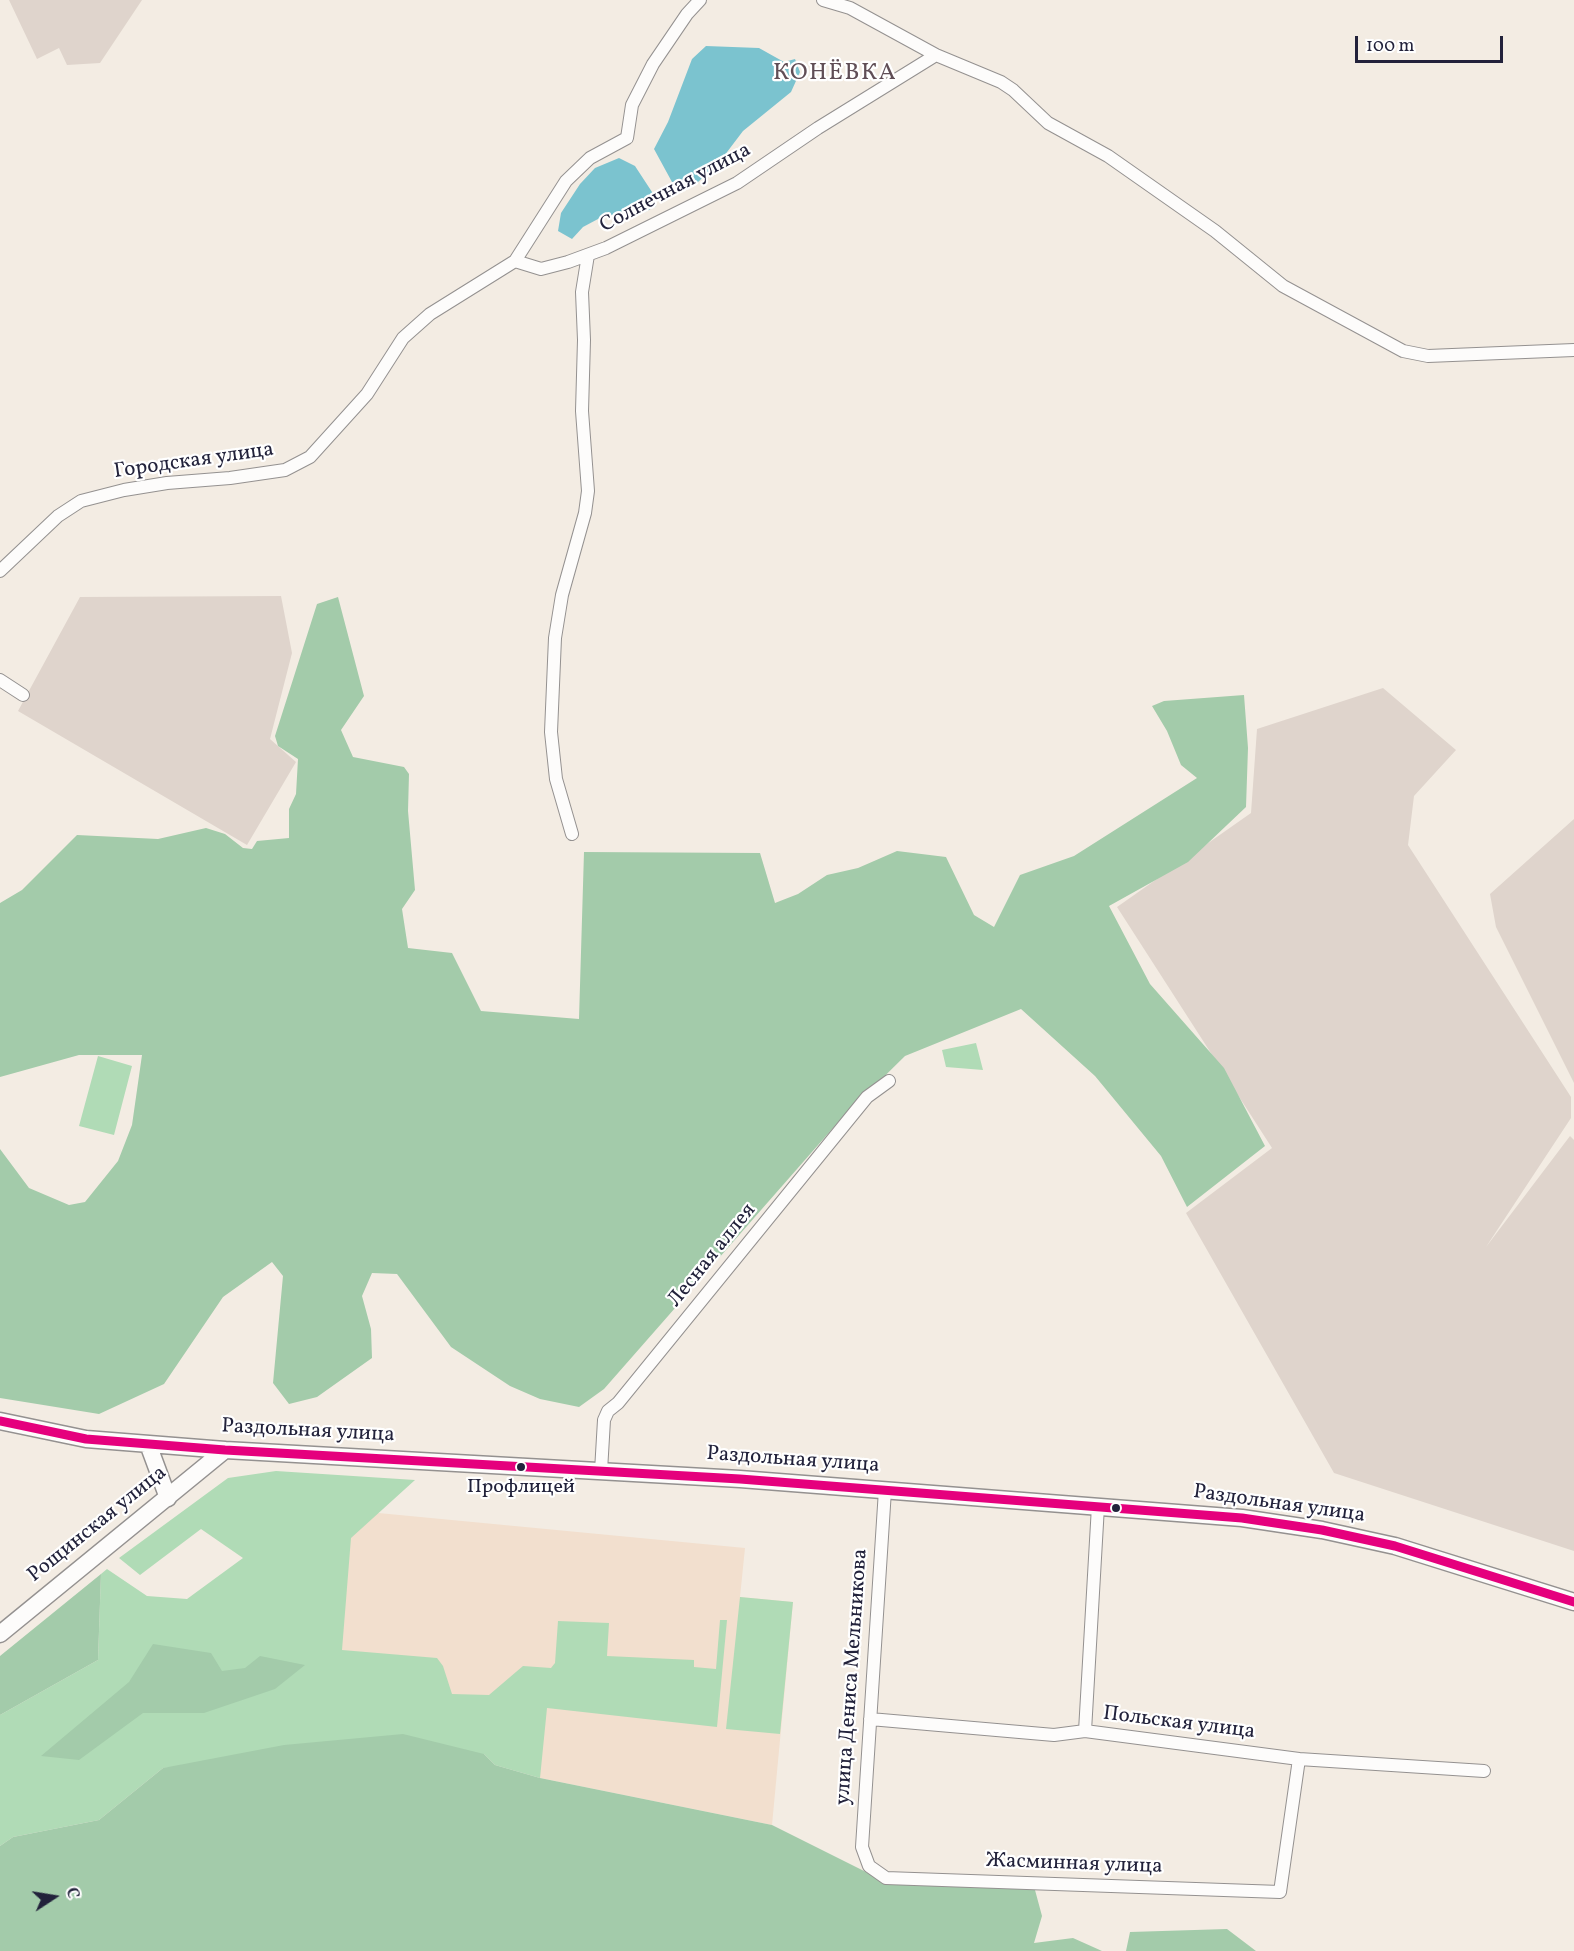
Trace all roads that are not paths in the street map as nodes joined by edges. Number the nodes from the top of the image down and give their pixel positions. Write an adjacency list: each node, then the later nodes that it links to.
1 (700, 0): 5 (street)
2 (823, 0): 3 (street)
3 (936, 56): 4 (street, Солнечная улица); 6 (street)
4 (588, 255): 5 (street, Солнечная улица); 10 (street)
5 (515, 261): 7 (street, Городская улица)
6 (1574, 350)
7 (0, 571)
8 (0, 680): 9 (street)
9 (23, 695)
10 (572, 834)
11 (889, 1081): 15 (street, Лесная аллея)
12 (0, 1421): 13 (main road, Раздольная улица)
13 (148, 1444): 14 (main road, Раздольная улица); 17 (main road)
14 (225, 1450): 15 (main road, Раздольная улица); 17 (main road, Рощинская улица)
15 (601, 1471): 16 (main road, Раздольная улица)
16 (885, 1490): 18 (main road, Раздольная улица); 21 (street, улица Дениса Мельникова)
17 (168, 1498): 20 (main road, Рощинская улица)
18 (1098, 1506): 19 (main road, Раздольная улица); 22 (street)
19 (1574, 1602)
20 (0, 1634)
21 (870, 1719): 22 (street, Польская улица); 25 (street, улица Дениса Мельникова)
22 (1084, 1731): 23 (street, Польская улица)
23 (1299, 1759): 24 (street, Польская улица); 25 (street, Жасминная улица)
24 (1484, 1771)
25 (869, 1866)

